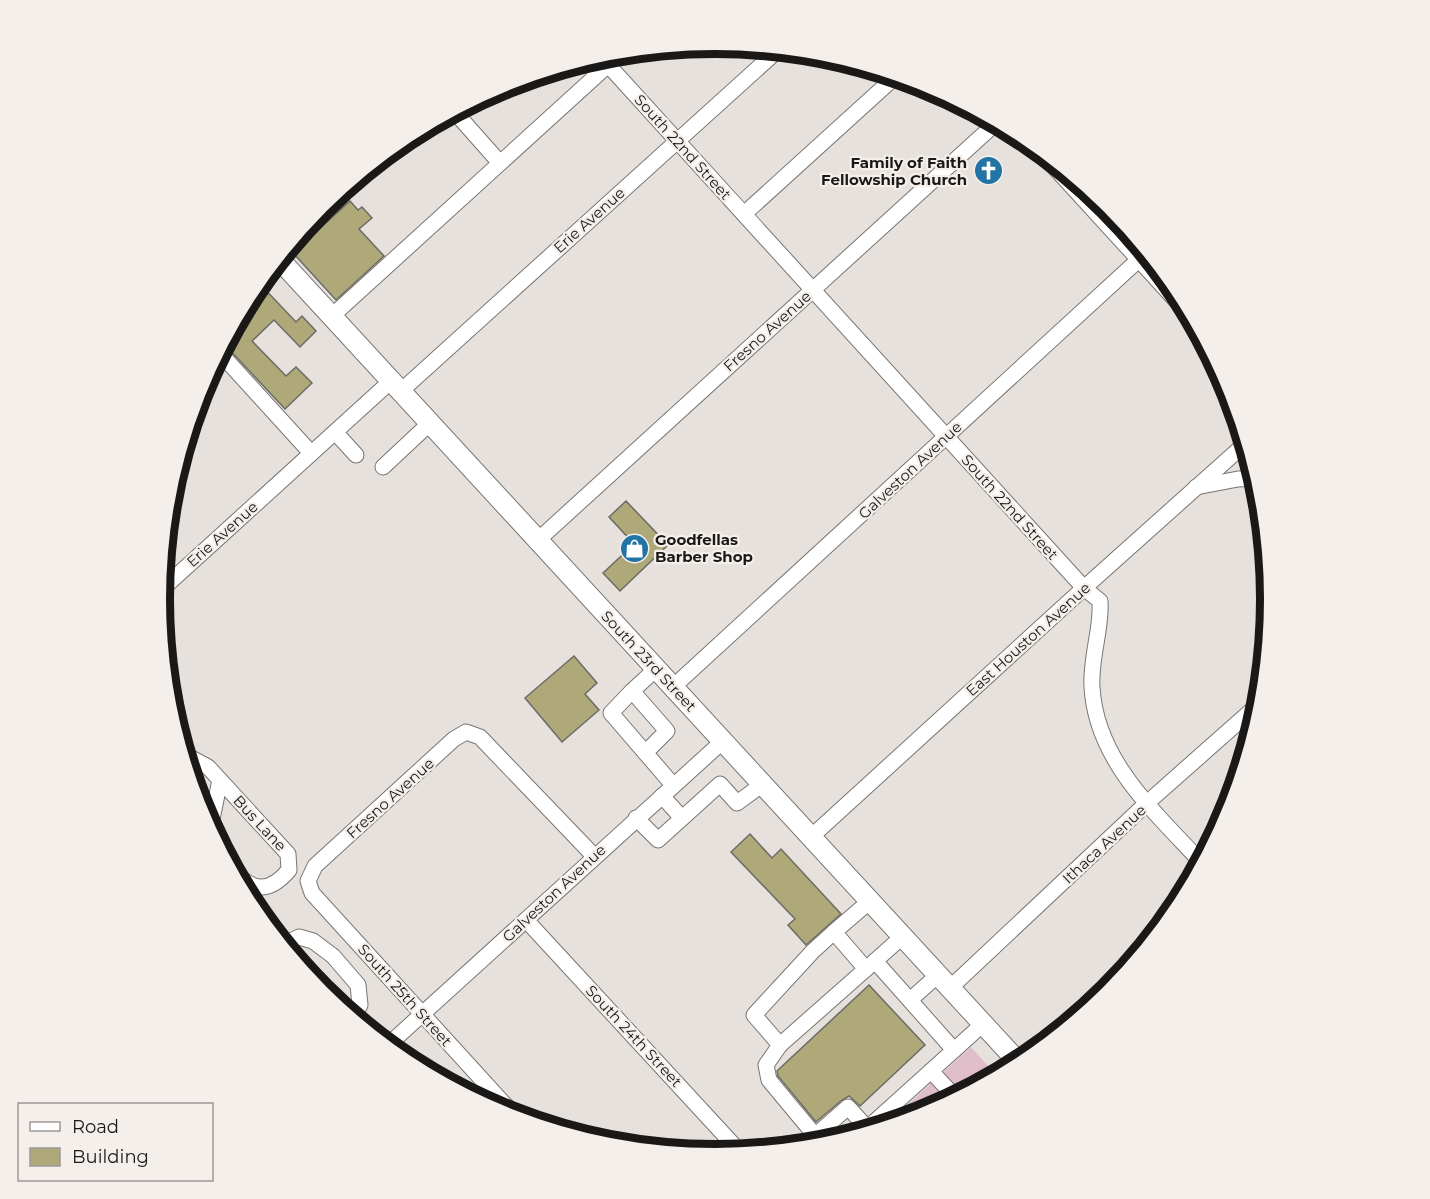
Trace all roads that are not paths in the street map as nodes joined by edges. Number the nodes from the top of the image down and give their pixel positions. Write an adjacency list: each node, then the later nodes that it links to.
1 (770, 57): 7 (street, Erie Avenue)
2 (607, 64): 7 (street, South 22nd Street)
3 (598, 67): 8 (street)
4 (889, 83): 9 (street)
5 (460, 118): 8 (street)
6 (990, 128): 12 (street, Fresno Avenue)
7 (677, 140): 9 (street, South 22nd Street); 15 (street, Erie Avenue)
8 (500, 163): 13 (street)
9 (744, 214): 12 (street, South 22nd Street)
10 (1141, 258): 18 (street, Galveston Avenue)
11 (285, 264): 13 (main road, South 23rd Street)
12 (812, 290): 18 (street, South 22nd Street); 25 (street, Fresno Avenue)
13 (332, 316): 15 (main road, South 23rd Street)
14 (225, 360): 20 (street)
15 (396, 386): 16 (main road, South 23rd Street); 17 (street, Erie Avenue)
16 (430, 423): 22 (street); 25 (main road, South 23rd Street)
17 (335, 432): 20 (street, Erie Avenue); 21 (street)
18 (946, 437): 27 (street, South 22nd Street); 29 (street, Galveston Avenue)
19 (1239, 449): 24 (street, East Houston Avenue)
20 (311, 453): 26 (street, Erie Avenue)
21 (356, 455)
22 (383, 467)
23 (1247, 479): 24 (street)
24 (1196, 487): 27 (street, East Houston Avenue)
25 (538, 540): 28 (main road, South 23rd Street)
26 (171, 581)
27 (1084, 588): 38 (street, South 22nd Street); 42 (street, East Houston Avenue)
28 (656, 669): 29 (main road, South 23rd Street); 30 (street)
29 (674, 687): 32 (main road, South 23rd Street)
30 (632, 691): 33 (street); 33 (street)
31 (1248, 713): 38 (street, Ithaca Avenue)
32 (723, 741): 36 (main road, South 23rd Street); 37 (street, Galveston Avenue)
33 (645, 753): 37 (street)
34 (193, 760): 35 (street, Bus Lane)
35 (220, 780): 39 (street, Bus Lane); 46 (street, Bus Lane)
36 (763, 784): 41 (street); 42 (main road, South 23rd Street)
37 (667, 790): 40 (street, Galveston Avenue); 41 (street)
38 (1147, 803): 44 (street, South 22nd Street); 53 (street, Ithaca Avenue)
39 (213, 813)
40 (636, 818): 41 (street); 43 (street, Galveston Avenue)
41 (682, 818)
42 (811, 837): 47 (main road, South 23rd Street)
43 (594, 856): 45 (street, Fresno Avenue); 48 (street, Galveston Avenue)
44 (1196, 856)
45 (315, 866): 56 (street, South 25th Street)
46 (250, 884)
47 (870, 901): 49 (street); 50 (main road, South 23rd Street)
48 (526, 920): 56 (street, Galveston Avenue); 69 (street, South 24th Street)
49 (834, 932): 52 (street); 59 (street)
50 (903, 936): 52 (street); 53 (main road, South 23rd Street)
51 (290, 941): 55 (street)
52 (871, 965): 54 (street); 59 (street)
53 (944, 981): 54 (street, Ithaca Avenue); 57 (main road, South 23rd Street)
54 (910, 1000): 60 (street)
55 (357, 1011)
56 (422, 1014): 58 (street, Galveston Avenue); 64 (street, South 25th Street)
57 (983, 1024): 60 (street); 61 (main road, South 23rd Street)
58 (394, 1040)
59 (780, 1045): 68 (street)
60 (954, 1050): 62 (street)
61 (1013, 1056)
62 (931, 1071): 63 (street); 65 (street)
63 (950, 1092)
64 (501, 1101)
65 (876, 1120)
66 (860, 1125): 67 (street)
67 (825, 1134)
68 (815, 1136)
69 (733, 1144)

